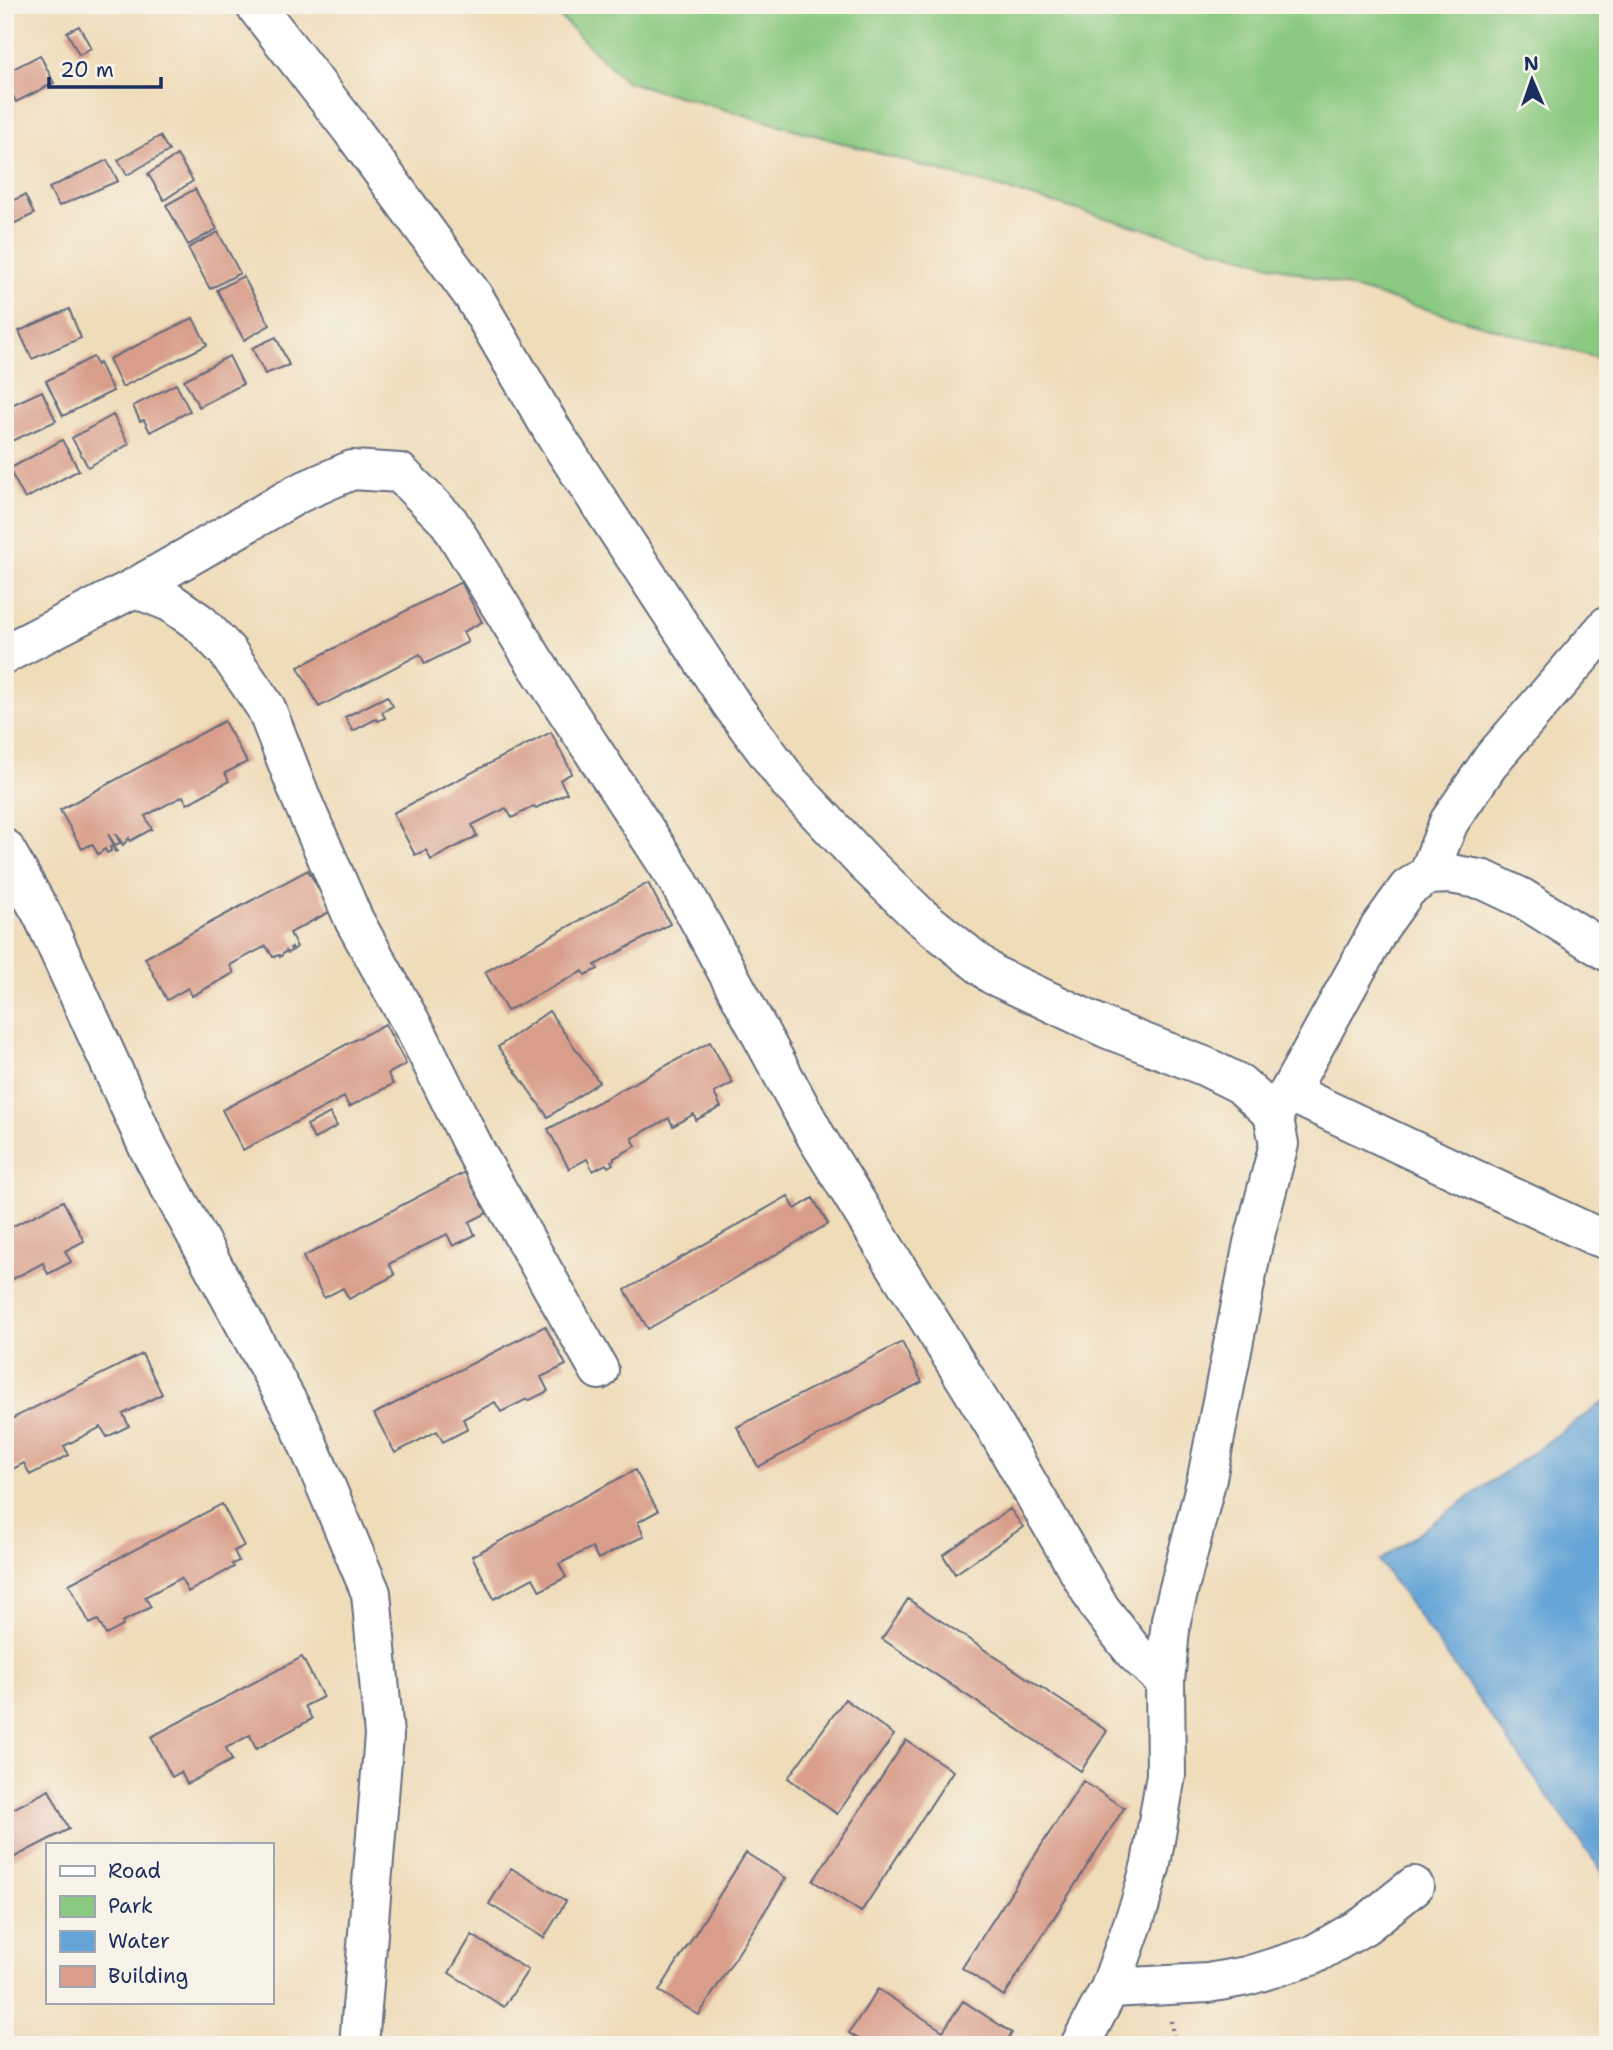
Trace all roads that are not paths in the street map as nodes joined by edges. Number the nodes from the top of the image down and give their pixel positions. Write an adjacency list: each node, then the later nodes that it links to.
1 (255, 5): 8 (lane)
2 (134, 589): 4 (lane); 10 (lane); 11 (lane)
3 (1608, 625): 6 (lane)
4 (5, 654)
5 (5, 849): 14 (lane)
6 (1428, 876): 7 (lane); 8 (lane)
7 (1608, 952)
8 (1281, 1103): 9 (lane); 11 (lane)
9 (1608, 1240)
10 (599, 1370)
11 (1165, 1681): 13 (lane)
12 (1414, 1886): 13 (lane)
13 (1110, 1988): 15 (lane)
14 (359, 2045)
15 (1080, 2045)

